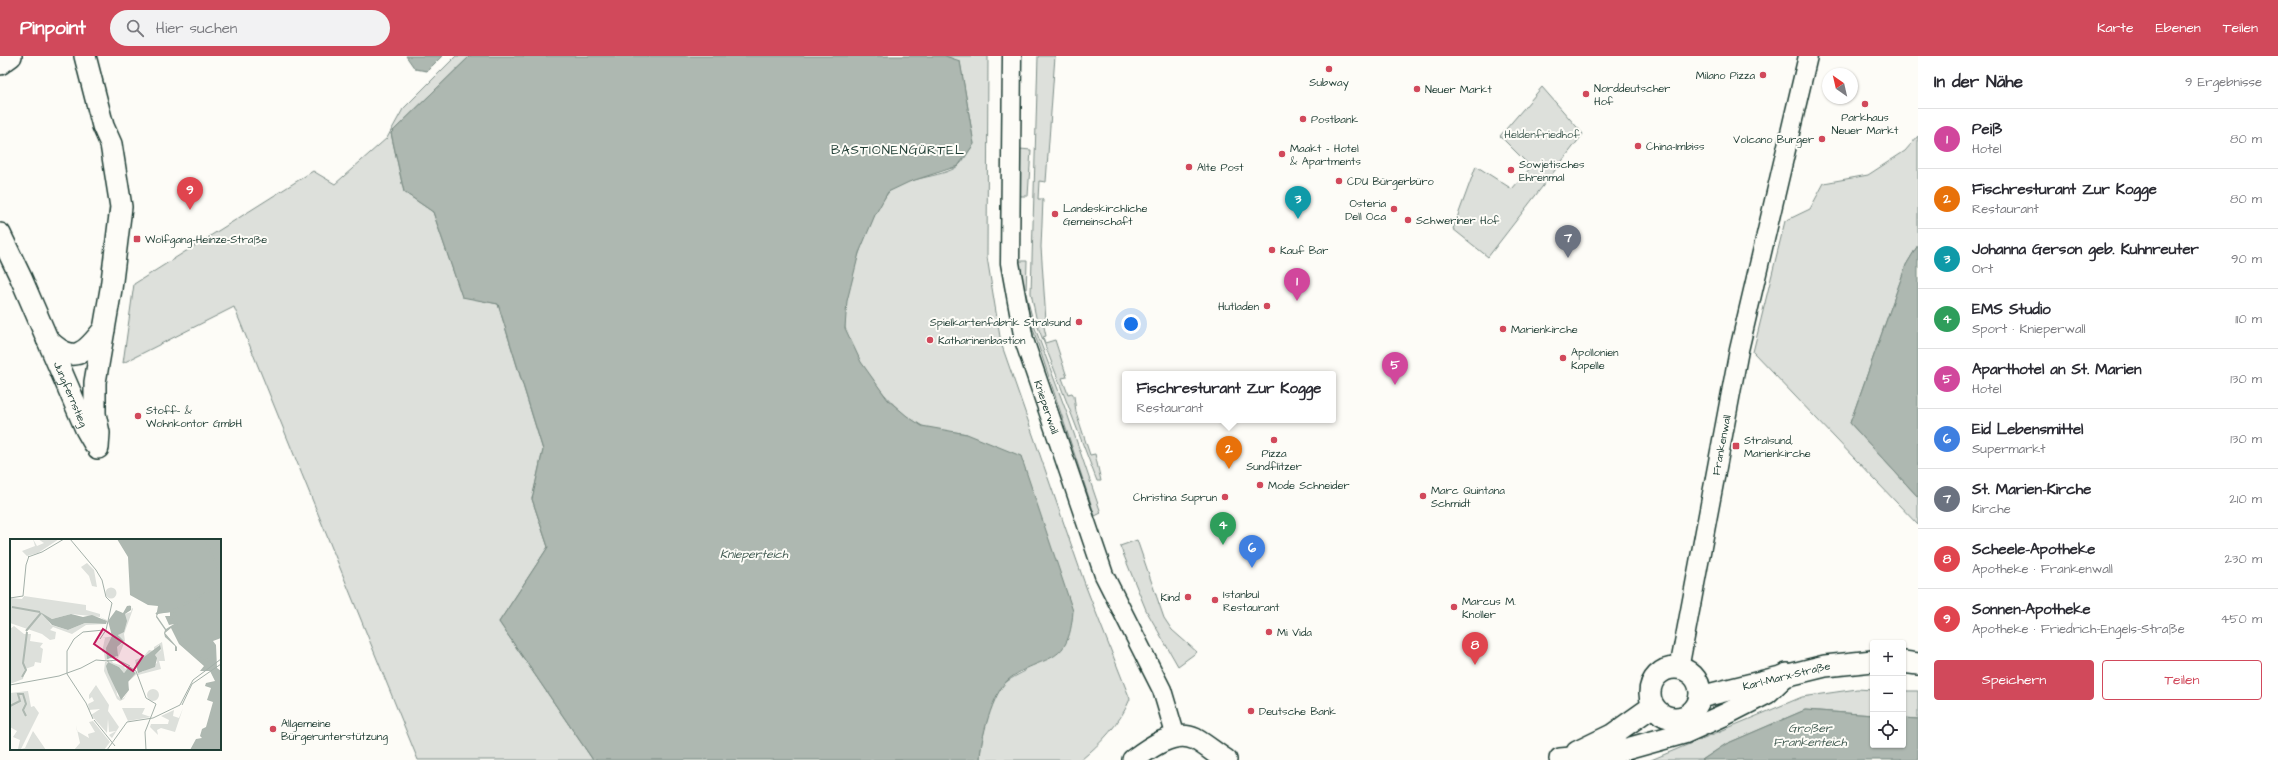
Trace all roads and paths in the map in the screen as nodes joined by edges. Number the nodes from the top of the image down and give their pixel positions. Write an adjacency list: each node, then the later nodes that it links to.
1 (11, 56): 6 (main road)
2 (85, 56): 7 (main road)
3 (94, 56): 7 (main road)
4 (1012, 56): 18 (street, Knieperwall)
5 (1808, 56): 14 (street, Frankenwall)
6 (0, 64)
7 (111, 144): 9 (main road, Jungfernstieg)
8 (0, 234): 10 (main road, Jungfernstieg)
9 (104, 329): 10 (main road, Jungfernstieg); 10 (main road, Jungfernstieg)
10 (47, 338)
11 (1870, 661): 15 (main road, Karl-Marx-Straße)
12 (1906, 662): 13 (main road)
13 (1918, 664)
14 (1679, 668): 16 (main road); 17 (main road)
15 (1787, 674): 16 (main road, Karl-Marx-Straße); 19 (main road)
16 (1700, 697): 17 (main road)
17 (1654, 706): 19 (main road)
18 (1176, 737): 20 (main road); 21 (main road)
19 (1556, 759)
20 (1133, 760)
21 (1226, 760)

